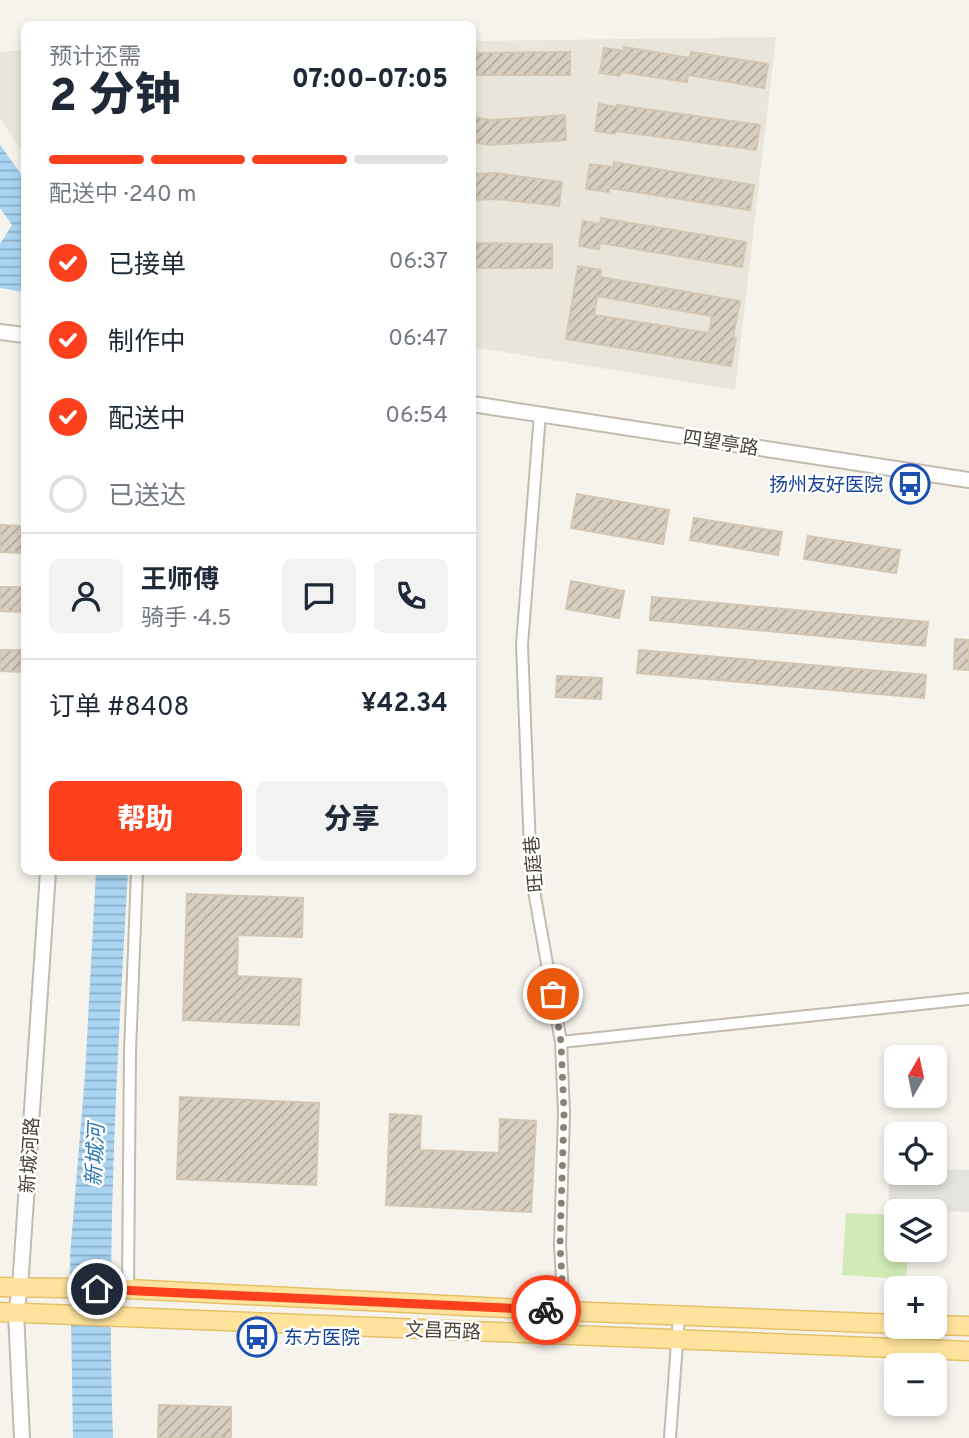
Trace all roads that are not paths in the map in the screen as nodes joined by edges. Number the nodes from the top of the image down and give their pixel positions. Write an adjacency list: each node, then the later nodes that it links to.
1 (0, 332): 2 (street)
2 (21, 335)
3 (476, 405): 4 (street, 四望亭路)
4 (540, 414): 5 (street, 四望亭路); 9 (street, 旺庭巷)
5 (969, 480)
6 (48, 875): 11 (street, 新城河路)
7 (137, 875): 12 (street)
8 (968, 999): 9 (street)
9 (561, 1042): 13 (street, 旺庭巷)
10 (0, 1287): 11 (main road, 文昌西路)
11 (20, 1288): 12 (main road, 文昌西路); 14 (street, 新城河路)
12 (123, 1289): 13 (main road, 文昌西路)
13 (564, 1311): 15 (main road, 文昌西路)
14 (8, 1312): 19 (main road, 文昌西路); 21 (street, 新城河路)
15 (679, 1316): 16 (main road, 文昌西路); 19 (street)
16 (884, 1324)
17 (947, 1325): 18 (main road)
18 (969, 1326)
19 (677, 1339): 20 (main road, 文昌西路); 22 (street)
20 (969, 1351)
21 (22, 1438)
22 (670, 1438)

